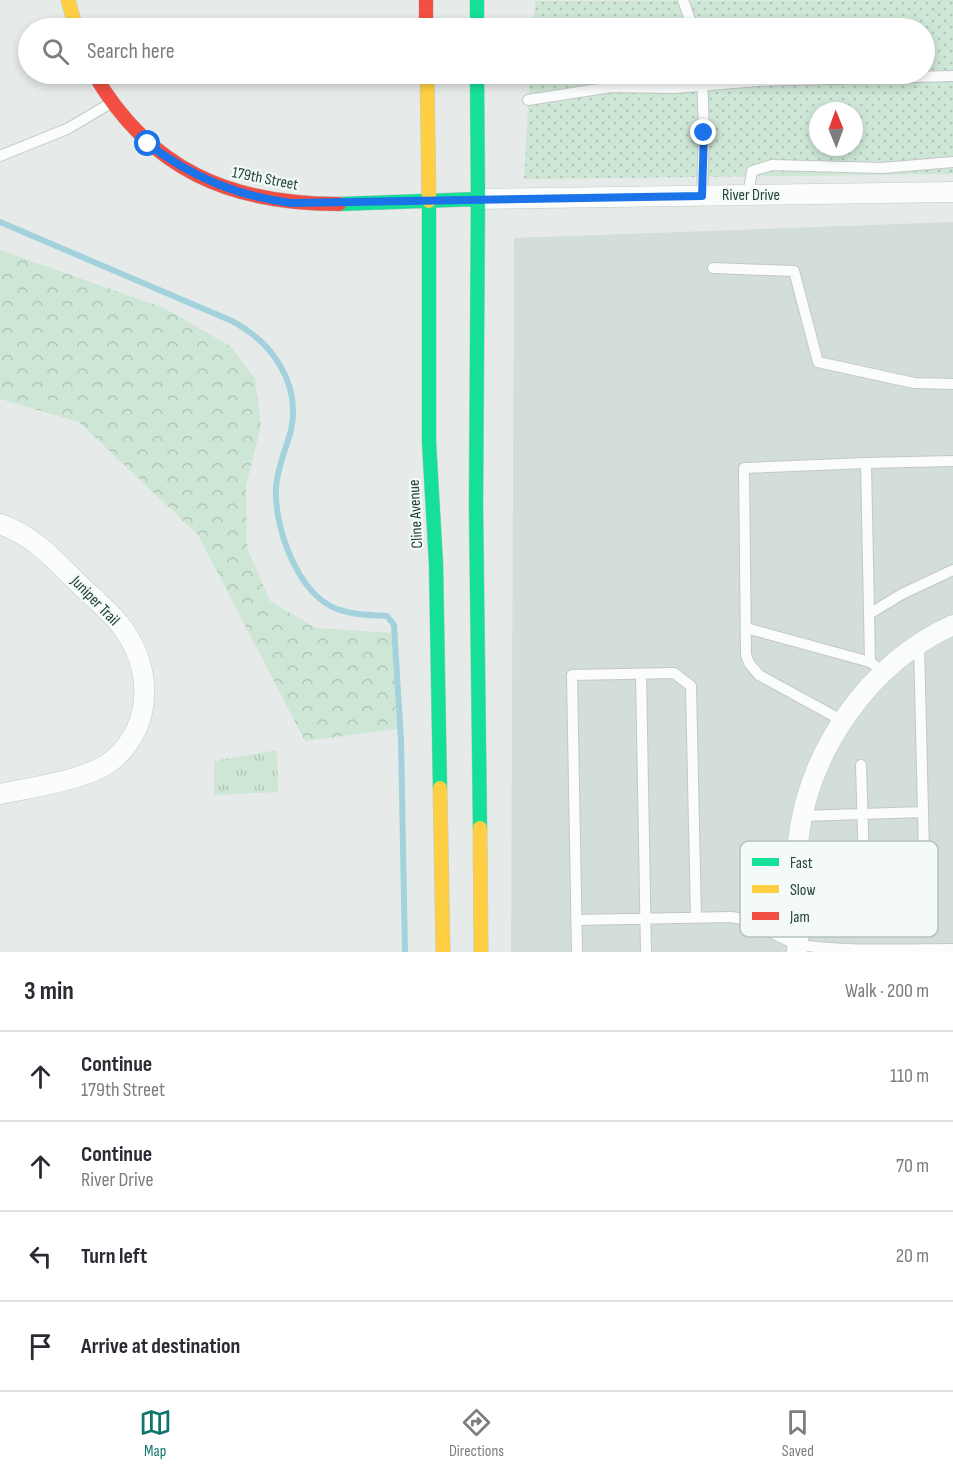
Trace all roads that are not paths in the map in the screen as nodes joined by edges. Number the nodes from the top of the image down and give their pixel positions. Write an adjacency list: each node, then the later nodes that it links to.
1 (68, 0): 5 (main road)
2 (426, 0): 6 (main road)
3 (477, 0): 7 (main road)
4 (683, 0): 8 (lane)
5 (73, 18)
6 (426, 18)
7 (477, 18)
8 (689, 18)
9 (935, 76): 10 (lane)
10 (953, 76)
11 (100, 84): 17 (main road, 179th Street)
12 (427, 84): 24 (main road, Cline Avenue)
13 (477, 84): 23 (main road)
14 (725, 84): 15 (lane)
15 (703, 86): 16 (lane); 21 (lane)
16 (528, 100)
17 (111, 103): 18 (lane); 24 (main road, 179th Street)
18 (0, 156)
19 (953, 162): 22 (lane)
20 (953, 192): 22 (street, River Drive)
21 (702, 196): 22 (street, River Drive); 23 (street, River Drive)
22 (748, 196)
23 (478, 200): 24 (main road, 179th Street); 54 (main road)
24 (429, 201): 53 (main road, Cline Avenue)
25 (713, 268): 26 (lane)
26 (953, 384)
27 (953, 460): 28 (lane)
28 (867, 463): 31 (lane); 33 (lane)
29 (0, 524): 39 (street, Juniper Trail)
30 (953, 570): 31 (lane)
31 (869, 614): 35 (lane)
32 (953, 625): 34 (street)
33 (746, 628): 35 (lane); 37 (lane)
34 (919, 644): 35 (street); 40 (lane)
35 (877, 667): 37 (street)
36 (641, 674): 46 (lane); 47 (lane); 49 (lane)
37 (843, 721): 42 (street)
38 (861, 765): 41 (lane)
39 (0, 794)
40 (923, 812): 41 (lane); 45 (lane)
41 (862, 814): 42 (lane); 44 (lane)
42 (802, 816): 43 (street)
43 (799, 841)
44 (863, 841)
45 (924, 841)
46 (646, 918): 47 (lane); 49 (lane); 56 (lane)
47 (696, 918): 48 (lane)
48 (740, 918)
49 (576, 920): 55 (lane)
50 (777, 937): 51 (lane)
51 (797, 948): 52 (lane)
52 (953, 949)
53 (443, 952)
54 (481, 952)
55 (577, 952)
56 (646, 952)

